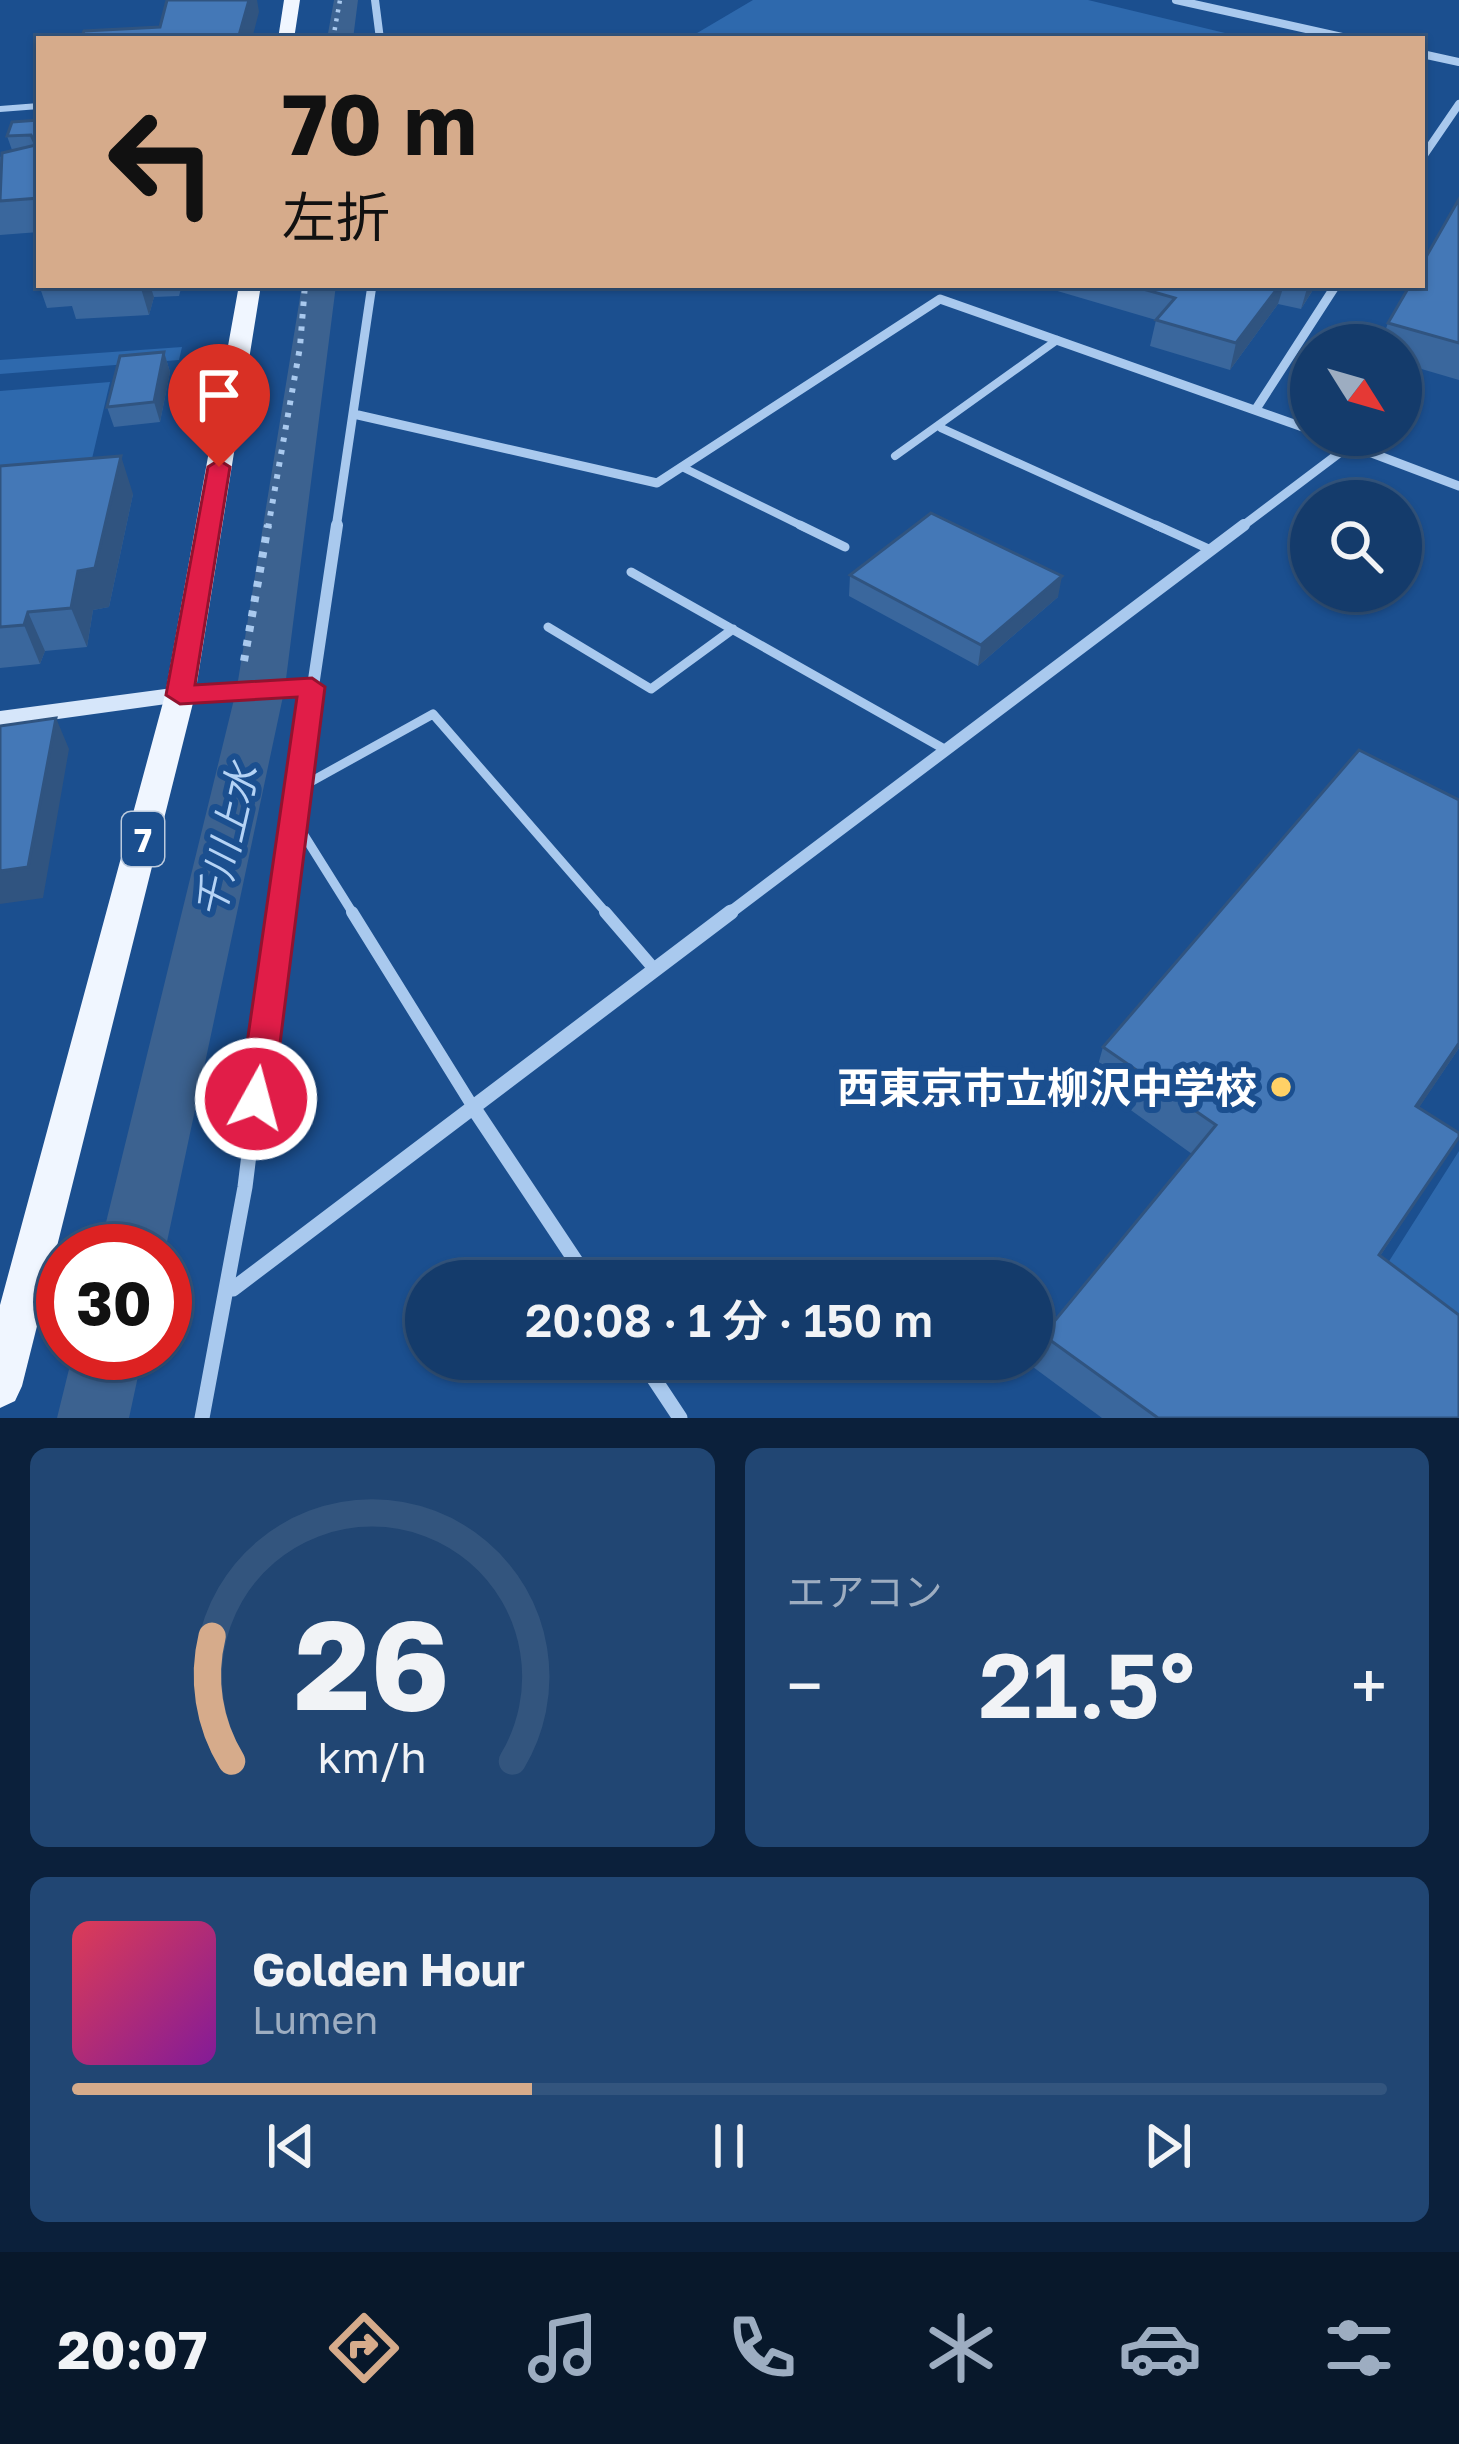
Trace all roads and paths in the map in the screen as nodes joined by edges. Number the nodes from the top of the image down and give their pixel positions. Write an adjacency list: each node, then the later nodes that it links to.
1 (292, 0): 5 (main road)
2 (340, 0): 6 (path)
3 (376, 0): 7 (street)
4 (1176, 0): 8 (street)
5 (286, 36)
6 (334, 36)
7 (380, 36)
8 (1338, 36)
9 (1425, 55): 10 (street)
10 (1459, 62)
11 (1459, 104): 14 (street)
12 (36, 106): 13 (lane)
13 (0, 109)
14 (1425, 154)
15 (249, 288): 36 (main road, 7)
16 (304, 288): 34 (path)
17 (372, 288): 21 (street)
18 (1334, 288): 20 (street)
19 (1057, 340): 20 (street); 23 (lane); 27 (street)
20 (1256, 409): 22 (street)
21 (358, 415): 27 (street); 35 (street)
22 (1290, 422)
23 (941, 428): 24 (lane); 30 (lane)
24 (895, 456)
25 (1335, 456): 30 (street)
26 (1379, 456): 28 (street)
27 (682, 467): 29 (lane)
28 (1459, 486)
29 (845, 547)
30 (1210, 550): 38 (street)
31 (632, 572): 33 (lane)
32 (548, 627): 33 (lane)
33 (733, 629): 38 (lane)
34 (235, 670)
35 (312, 687): 36 (street); 39 (street)
36 (180, 695): 37 (street); 46 (main road, 7)
37 (0, 719)
38 (946, 750): 41 (street)
39 (294, 791): 40 (street); 41 (lane)
40 (291, 814): 42 (lane); 44 (street)
41 (655, 970): 42 (street)
42 (473, 1107): 43 (street); 44 (street)
43 (575, 1260)
44 (233, 1288): 47 (street)
45 (654, 1380): 48 (street)
46 (0, 1386)
47 (202, 1418)
48 (680, 1418)

